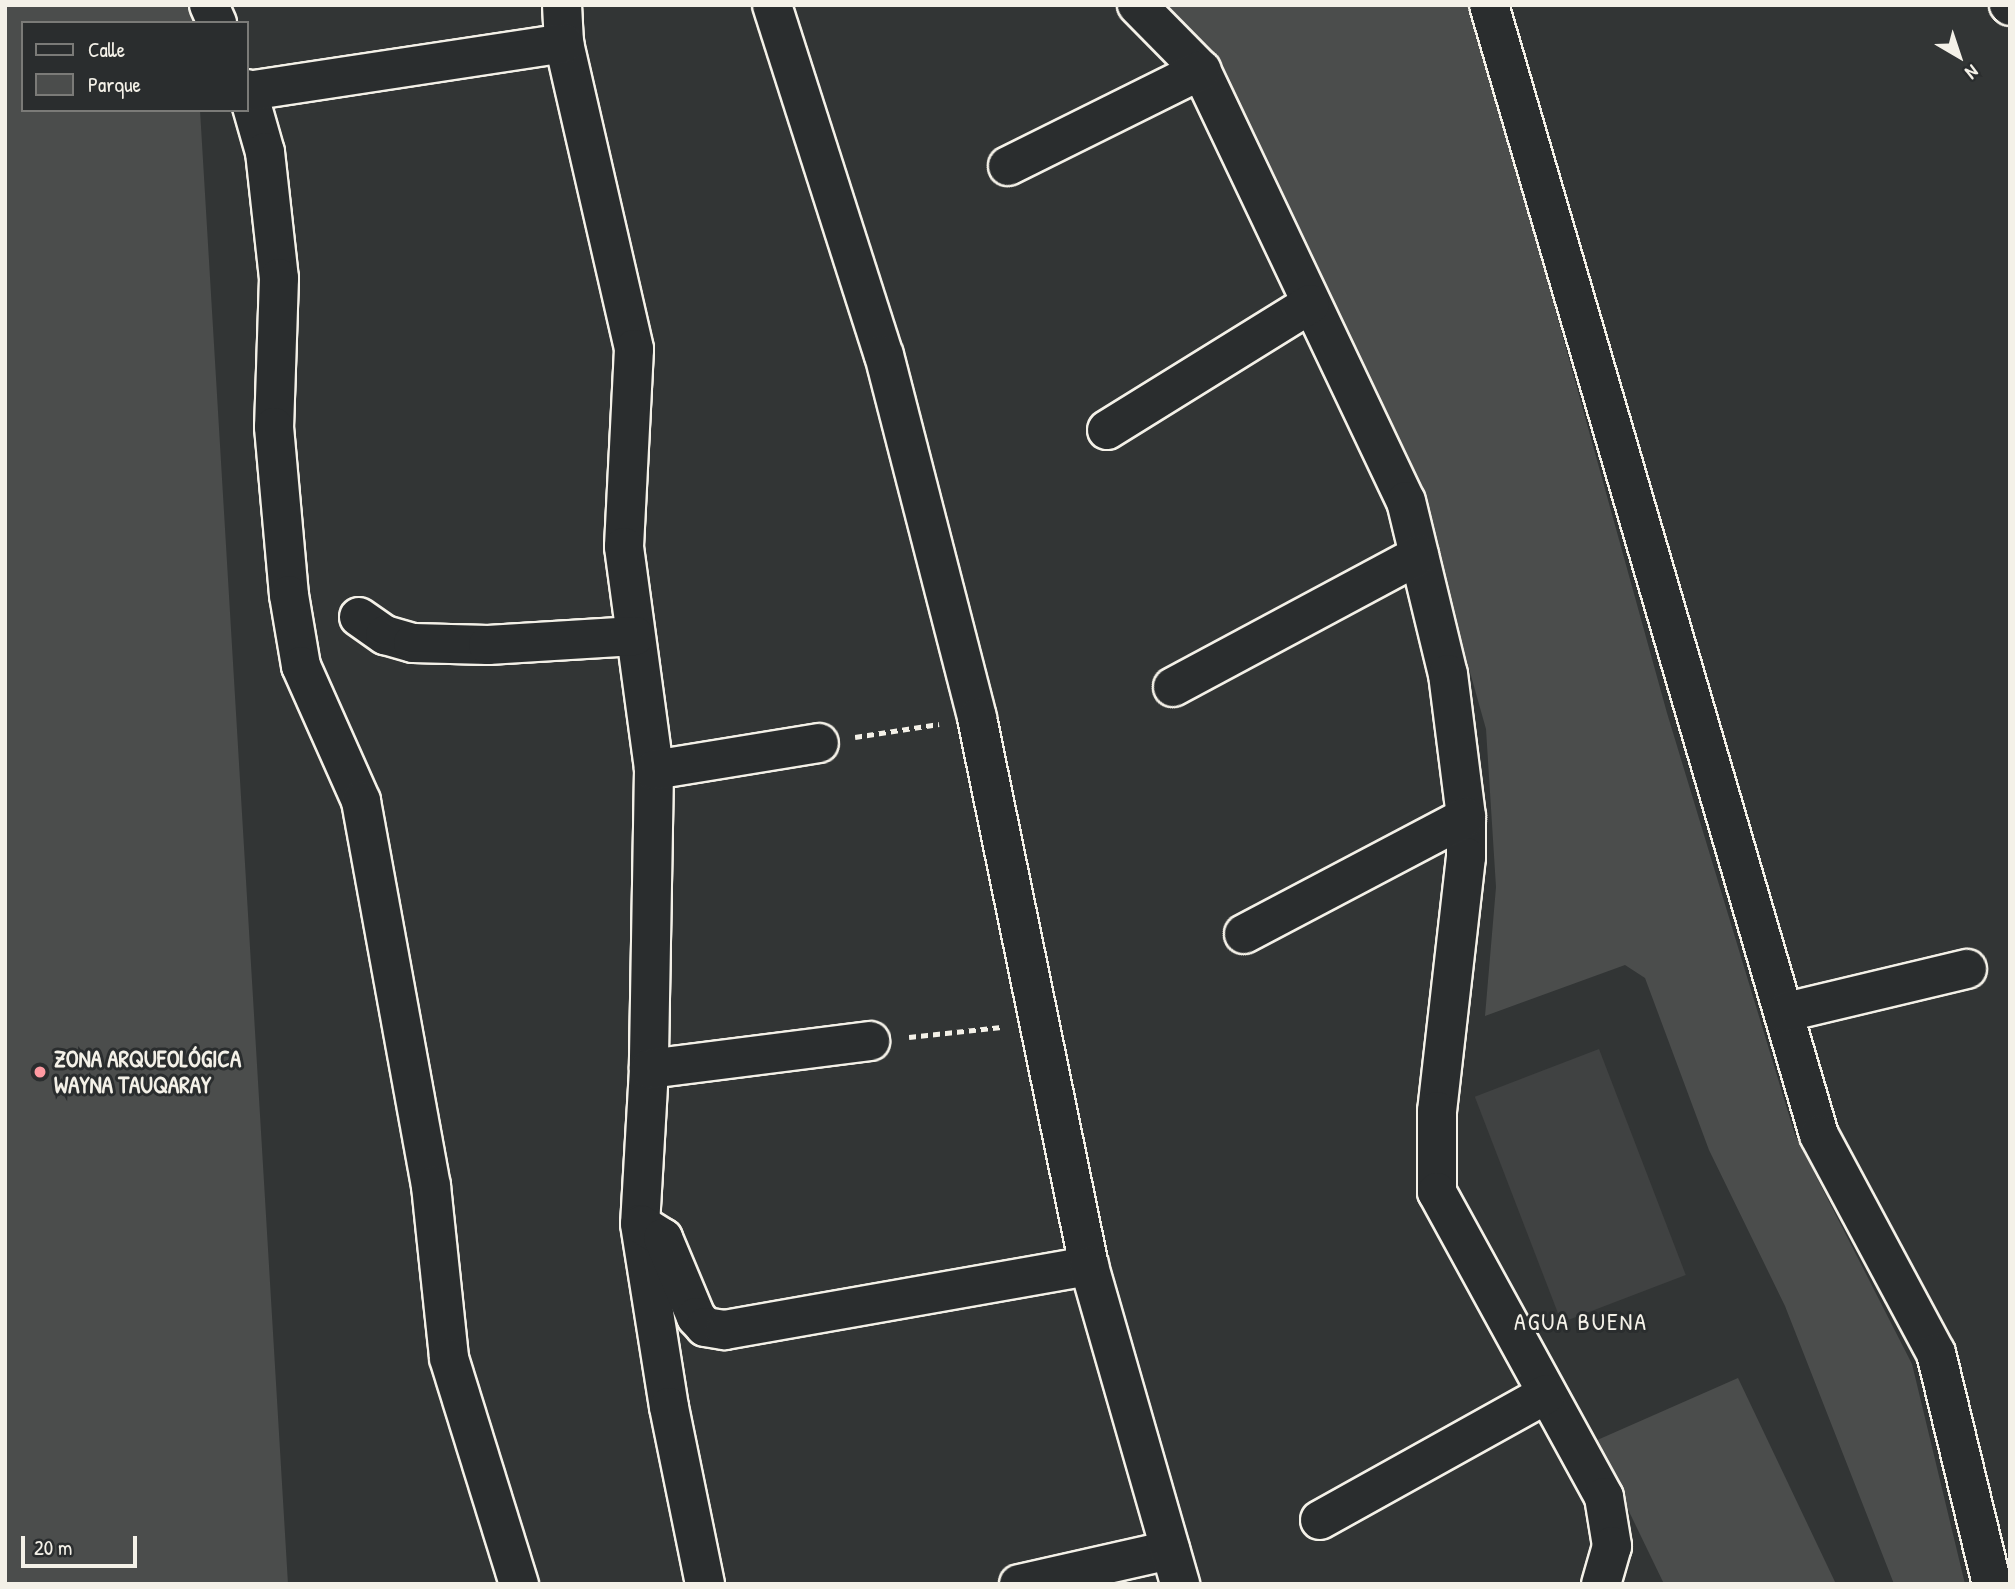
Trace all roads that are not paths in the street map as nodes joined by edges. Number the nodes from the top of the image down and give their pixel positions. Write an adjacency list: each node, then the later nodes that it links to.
1 (209, 5): 6 (street)
2 (562, 5): 7 (street)
3 (772, 5): 27 (street)
4 (1137, 5): 8 (street)
5 (1489, 5): 23 (street)
6 (216, 21)
7 (564, 43): 9 (street); 16 (street)
8 (1201, 70): 11 (street); 12 (street)
9 (248, 90)
10 (248, 93): 31 (street)
11 (1008, 166)
12 (1310, 304): 13 (street); 14 (street)
13 (1107, 430)
14 (1419, 555): 17 (street); 20 (street)
15 (359, 617): 16 (street)
16 (635, 636): 19 (street)
17 (1173, 687)
18 (819, 743): 19 (street)
19 (654, 770): 25 (street)
20 (1466, 817): 21 (street); 28 (street)
21 (1244, 934)
22 (1967, 969): 23 (street)
23 (1786, 1012): 35 (street)
24 (870, 1041): 25 (street)
25 (649, 1069): 26 (street)
26 (640, 1224): 27 (street); 32 (street)
27 (1089, 1266): 30 (street)
28 (1546, 1394): 29 (street); 34 (street)
29 (1320, 1520)
30 (1175, 1567): 33 (street)
31 (519, 1584)
32 (705, 1584)
33 (1020, 1584)
34 (1601, 1584)
35 (1992, 1584)

